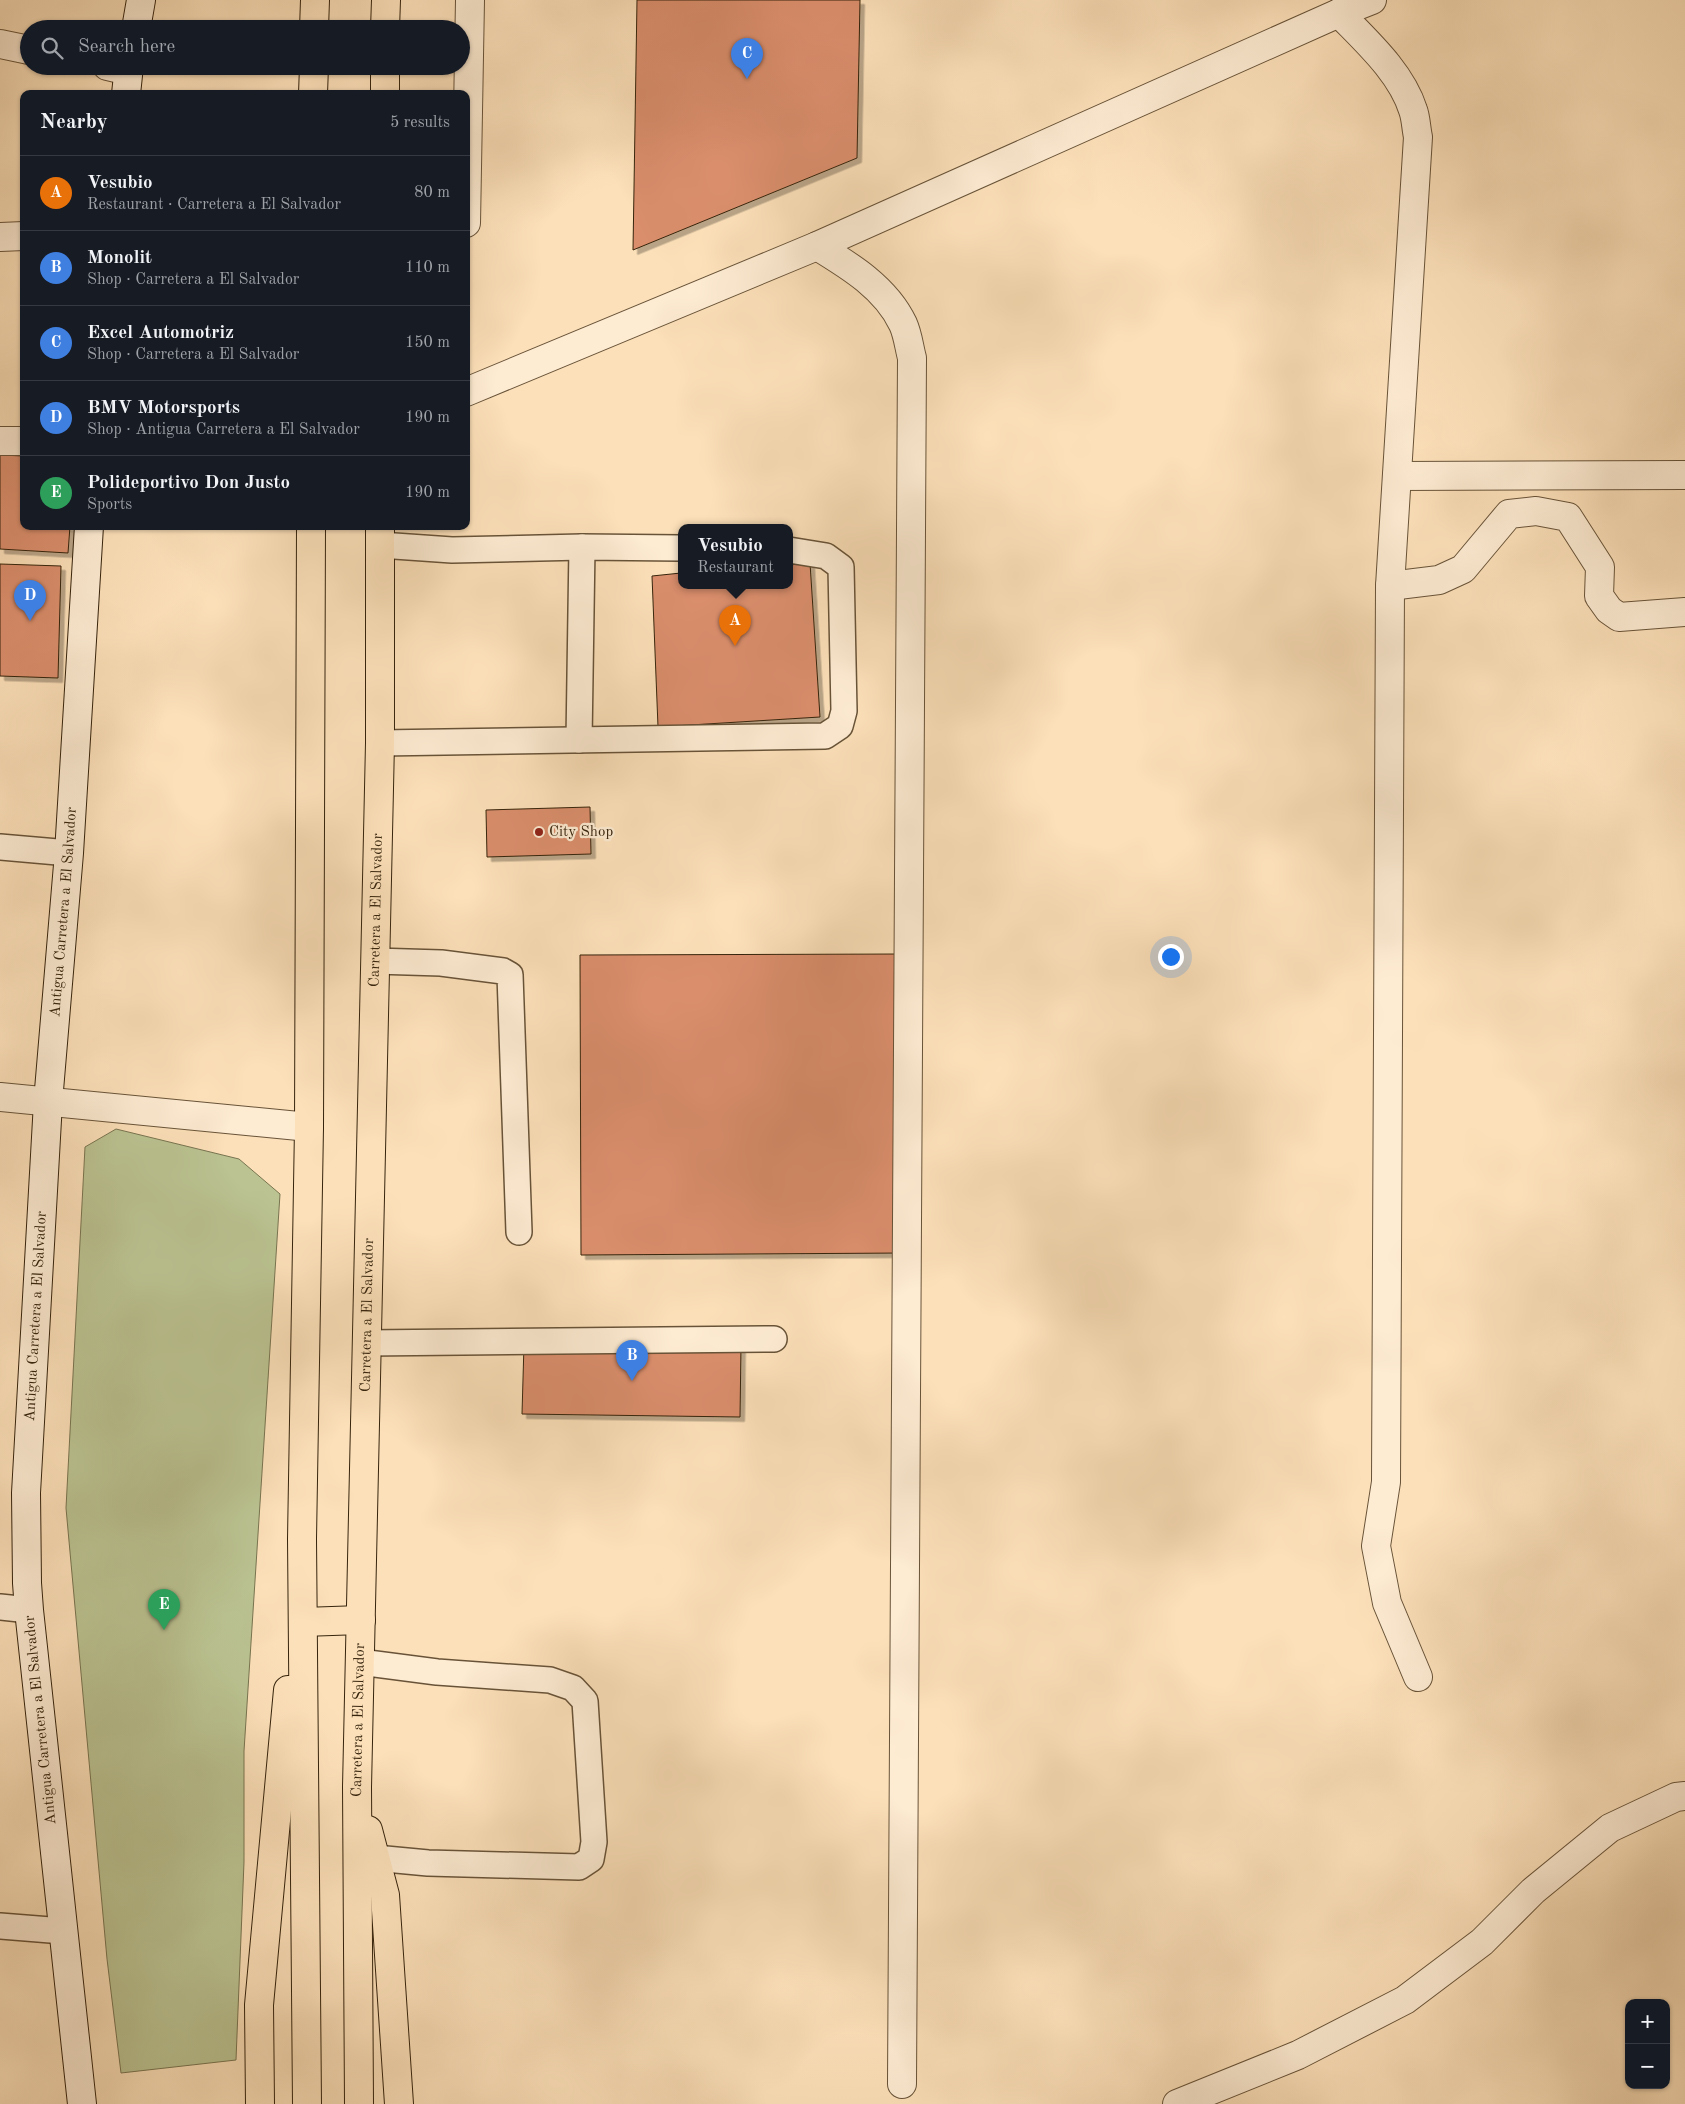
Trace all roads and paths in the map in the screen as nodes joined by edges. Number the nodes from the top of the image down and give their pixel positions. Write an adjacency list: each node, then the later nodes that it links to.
1 (141, 0): 7 (street)
2 (315, 0): 8 (highway)
3 (386, 0): 9 (highway)
4 (470, 0): 10 (street)
5 (1372, 0): 6 (street)
6 (1339, 13): 21 (street); 26 (street)
7 (138, 20)
8 (314, 20)
9 (386, 20)
10 (470, 20)
11 (0, 44): 12 (street)
12 (20, 48)
13 (314, 75): 16 (highway)
14 (385, 75): 17 (highway)
15 (469, 75): 18 (street)
16 (313, 90)
17 (385, 90)
18 (468, 90)
19 (0, 236): 20 (street)
20 (20, 236)
21 (817, 246): 22 (street); 58 (street)
22 (470, 390)
23 (0, 441): 24 (street)
24 (20, 441)
25 (1685, 475): 26 (street)
26 (1397, 476): 33 (street)
27 (89, 530): 38 (street, Antigua Carretera a El Salvador)
28 (311, 530): 42 (highway)
29 (380, 535): 30 (lane); 36 (highway, Carretera a El Salvador)
30 (582, 547): 31 (lane); 35 (lane)
31 (678, 548)
32 (793, 551): 35 (lane)
33 (1390, 586): 34 (street); 52 (street)
34 (1685, 612)
35 (579, 740): 36 (lane)
36 (380, 743): 39 (highway, Carretera a El Salvador)
37 (0, 848): 38 (lane)
38 (69, 853): 41 (street, Antigua Carretera a El Salvador)
39 (375, 961): 43 (lane); 45 (highway, Carretera a El Salvador)
40 (0, 1097): 41 (street)
41 (48, 1102): 42 (street); 48 (street, Antigua Carretera a El Salvador)
42 (309, 1127): 46 (highway)
43 (519, 1232)
44 (774, 1339): 45 (lane)
45 (367, 1343): 49 (highway, Carretera a El Salvador)
46 (302, 1540): 50 (highway); 60 (highway)
47 (0, 1607): 48 (lane)
48 (29, 1610): 57 (street, Antigua Carretera a El Salvador)
49 (361, 1620): 50 (highway); 51 (highway, Carretera a El Salvador)
50 (303, 1622): 61 (highway)
51 (360, 1662): 53 (highway, Carretera a El Salvador); 55 (lane)
52 (1418, 1677)
53 (357, 1787): 55 (highway); 62 (highway, Carretera a El Salvador)
54 (1685, 1796): 64 (street)
55 (375, 1858): 63 (highway)
56 (0, 1926): 57 (lane)
57 (63, 1931): 59 (street, Antigua Carretera a El Salvador)
58 (902, 2084)
59 (82, 2104)
60 (260, 2104)
61 (307, 2104)
62 (359, 2104)
63 (399, 2104)
64 (1177, 2104)

